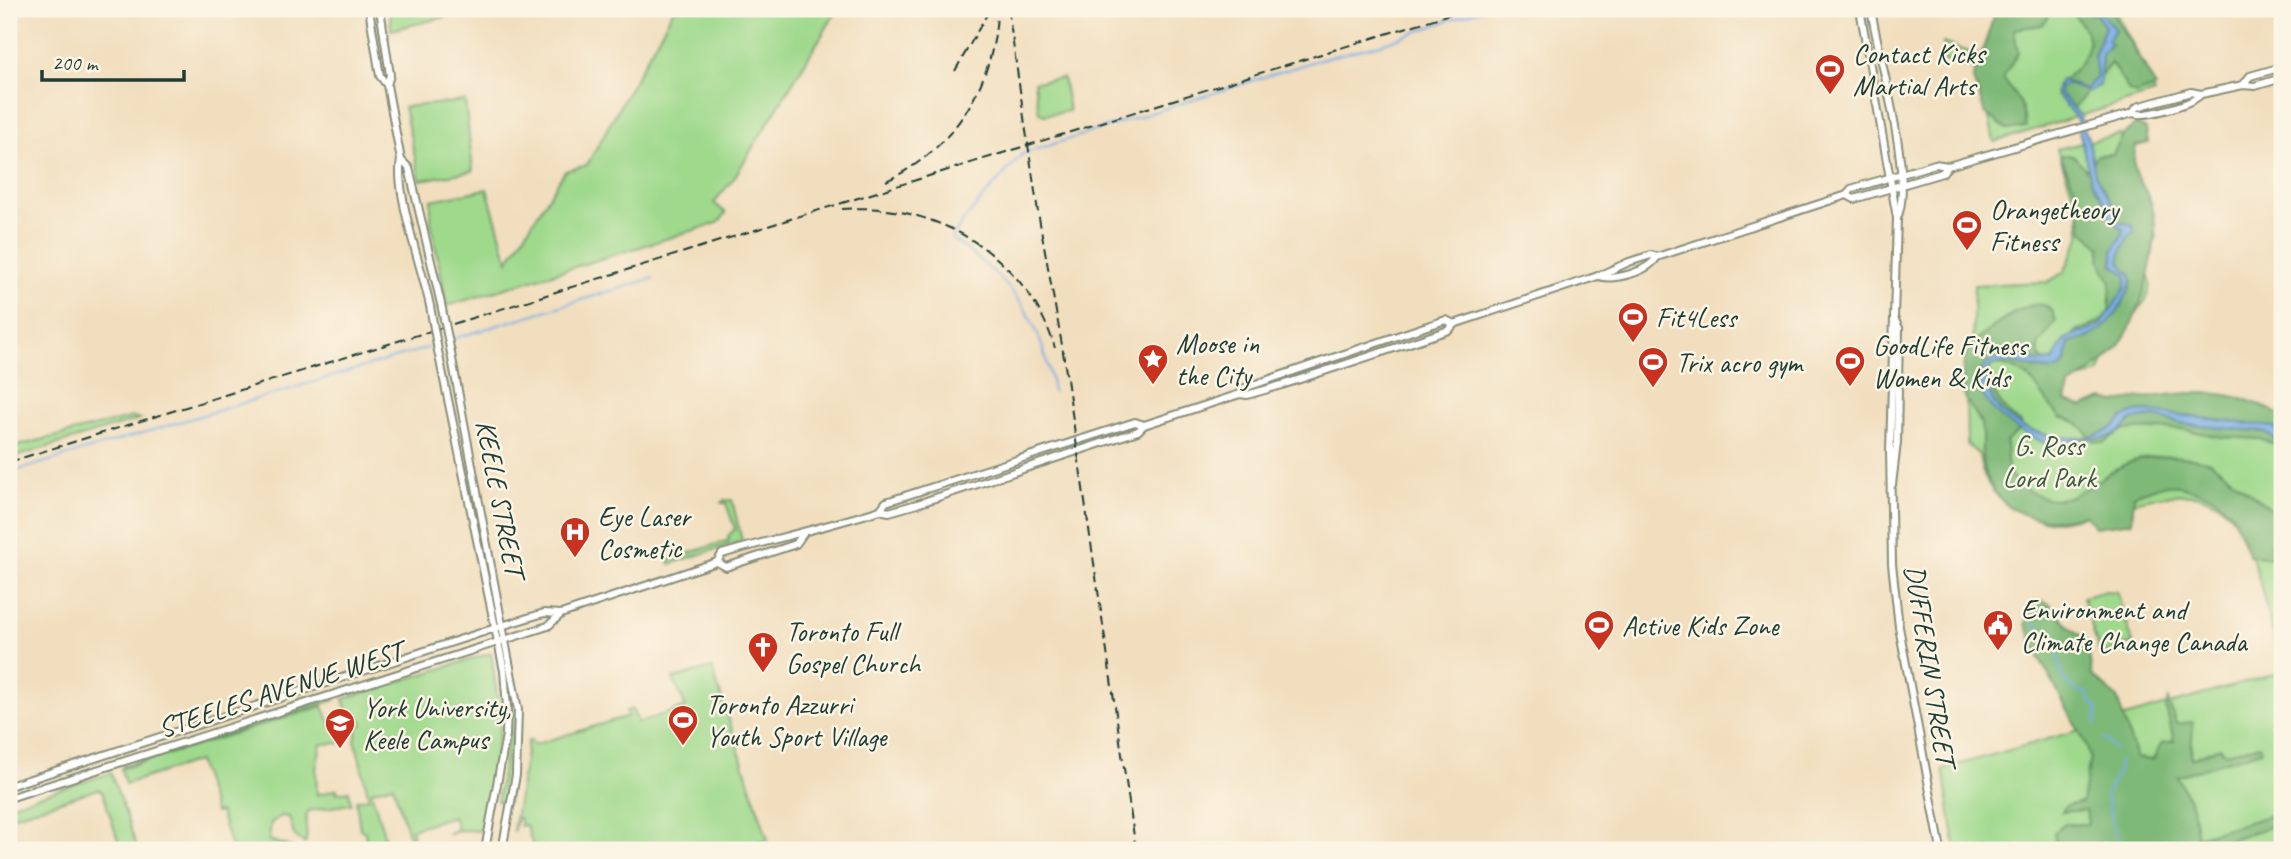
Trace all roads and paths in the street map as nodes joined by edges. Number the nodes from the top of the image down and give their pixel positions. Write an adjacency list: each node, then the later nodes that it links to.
1 (369, 9): 7 (main road, KEELE STREET)
2 (1860, 9): 16 (main road, DUFFERIN STREET)
3 (1871, 9): 15 (main road, DUFFERIN STREET)
4 (380, 10): 7 (main road, KEELE STREET)
5 (2282, 67): 8 (main road, STEELES AVENUE WEST)
6 (2282, 78): 8 (main road, STEELES AVENUE WEST)
7 (387, 85): 13 (main road, KEELE STREET)
8 (2242, 85): 9 (main road, STEELES AVENUE WEST)
9 (2201, 94): 10 (main road, STEELES AVENUE WEST); 11 (main road, STEELES AVENUE WEST)
10 (2164, 100): 11 (main road); 12 (main road, STEELES AVENUE WEST)
11 (2166, 108): 12 (main road, STEELES AVENUE WEST)
12 (2133, 113): 14 (main road, STEELES AVENUE WEST)
13 (401, 160): 28 (main road, KEELE STREET, bridge); 29 (main road, KEELE STREET, bridge)
14 (1948, 166): 15 (main road, STEELES AVENUE WEST); 17 (main road, STEELES AVENUE WEST)
15 (1902, 173): 16 (main road, STEELES AVENUE WEST); 17 (main road, DUFFERIN STREET)
16 (1891, 177): 18 (main road, DUFFERIN STREET); 19 (main road, STEELES AVENUE WEST)
17 (1903, 184): 18 (main road, STEELES AVENUE WEST); 20 (main road, DUFFERIN STREET)
18 (1893, 186): 19 (main road, STEELES AVENUE WEST); 20 (main road, DUFFERIN STREET)
19 (1847, 195): 21 (main road, STEELES AVENUE WEST)
20 (1897, 218): 38 (main road, DUFFERIN STREET)
21 (1454, 324): 22 (main road, STEELES AVENUE WEST); 23 (main road, STEELES AVENUE WEST)
22 (1421, 328): 23 (main road); 24 (main road, STEELES AVENUE WEST)
23 (1424, 338): 24 (main road, STEELES AVENUE WEST)
24 (1240, 394): 25 (main road, STEELES AVENUE WEST)
25 (803, 534): 26 (main road, STEELES AVENUE WEST); 26 (main road, STEELES AVENUE WEST)
26 (717, 562): 27 (main road, STEELES AVENUE WEST)
27 (561, 614): 28 (main road, STEELES AVENUE WEST); 30 (main road, STEELES AVENUE WEST)
28 (504, 625): 29 (main road, STEELES AVENUE WEST); 30 (main road, KEELE STREET)
29 (495, 629): 31 (main road, KEELE STREET); 32 (main road, STEELES AVENUE WEST)
30 (507, 639): 31 (main road, STEELES AVENUE WEST); 35 (main road, KEELE STREET)
31 (497, 641): 33 (main road, STEELES AVENUE WEST); 34 (main road, KEELE STREET)
32 (9, 786)
33 (9, 798)
34 (493, 806): 35 (main road); 36 (main road, KEELE STREET)
35 (510, 809): 37 (main road, KEELE STREET)
36 (485, 850)
37 (502, 850)
38 (1941, 850)

